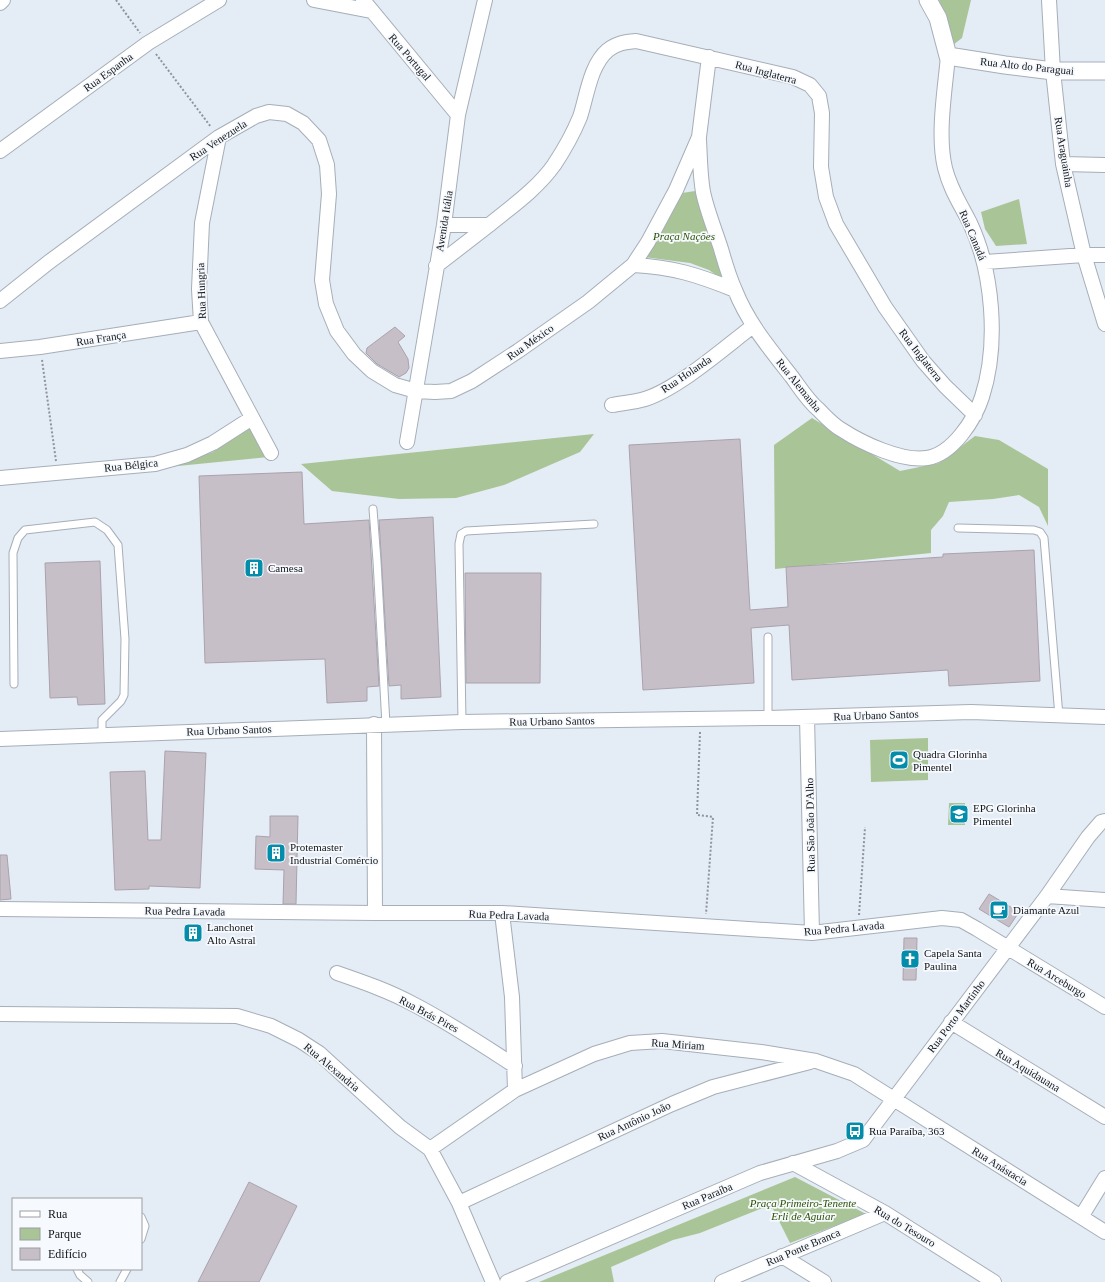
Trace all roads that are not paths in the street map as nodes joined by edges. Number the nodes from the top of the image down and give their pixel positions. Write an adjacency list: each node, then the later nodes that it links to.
1 (3, 0): 7 (street)
2 (219, 0): 16 (street, Rua Espanha)
3 (314, 0): 8 (street)
4 (484, 0): 13 (street, Avenida Itália)
5 (928, 0): 9 (street)
6 (1049, 0): 11 (street, Rua Araguainha)
7 (0, 2)
8 (367, 6): 13 (street, Rua Portugal)
9 (948, 56): 11 (street, Rua Alto do Paraguai); 25 (street, Rua Canadá)
10 (709, 57): 15 (street, Rua México); 21 (street, Rua Inglaterra); 36 (street, Rua Inglaterra)
11 (1053, 70): 12 (street, Rua Alto do Paraguai); 17 (street, Rua Araguainha)
12 (1105, 71)
13 (458, 115): 22 (street, Avenida Itália)
14 (219, 137): 29 (street, Rua Venezuela); 30 (street, Rua Hungria); 34 (street, Rua Venezuela)
15 (699, 137): 19 (street, Rua México); 20 (street, Rua Alemanha)
16 (0, 151)
17 (1063, 164): 18 (street); 23 (street, Rua Araguainha)
18 (1105, 165)
19 (676, 190): 20 (street); 26 (street, Rua México)
20 (703, 190): 28 (street, Rua Alemanha)
21 (489, 225): 22 (street); 27 (street, Rua Inglaterra)
22 (444, 226): 27 (street, Avenida Itália)
23 (1084, 255): 24 (street); 25 (street); 31 (street, Rua Araguainha)
24 (1105, 255)
25 (985, 262): 36 (street, Rua Canadá)
26 (633, 265): 28 (street); 34 (street, Rua México)
27 (436, 266): 34 (street, Avenida Itália)
28 (734, 290): 32 (street, Rua Alemanha)
29 (0, 301)
30 (201, 322): 33 (street, Rua França); 37 (street, Rua Hungria)
31 (1105, 324)
32 (753, 326): 35 (street, Rua Holanda); 36 (street, Rua Alemanha)
33 (0, 351)
34 (416, 391): 38 (street, Avenida Itália)
35 (612, 405)
36 (975, 415)
37 (252, 418): 39 (street, Rua Hungria); 40 (street, Rua Bélgica)
38 (407, 442)
39 (272, 453)
40 (0, 478)
41 (373, 509): 51 (lane)
42 (594, 524): 50 (lane)
43 (958, 528): 46 (lane)
44 (768, 637): 49 (lane)
45 (14, 684): 52 (lane)
46 (1059, 716): 47 (street, Rua Urbano Santos); 48 (street, Rua Urbano Santos)
47 (807, 717): 49 (street, Rua Urbano Santos); 60 (street, Rua São João D'Alho)
48 (1105, 717)
49 (768, 718): 50 (street, Rua Urbano Santos)
50 (462, 722): 51 (street, Rua Urbano Santos)
51 (380, 724): 52 (street, Rua Urbano Santos); 59 (street)
52 (102, 735): 53 (street, Rua Urbano Santos)
53 (0, 739)
54 (1105, 821): 55 (street, Rua Porto Martinho)
55 (1047, 896): 56 (street); 61 (street, Rua Porto Martinho)
56 (1105, 900)
57 (0, 909): 59 (street, Rua Pedra Lavada)
58 (502, 913): 59 (street, Rua Pedra Lavada); 60 (street, Rua Pedra Lavada); 67 (street)
59 (375, 914)
60 (812, 933): 61 (street, Rua Pedra Lavada)
61 (1008, 948): 63 (street, Rua Arceburgo); 65 (street, Rua Porto Martinho)
62 (337, 973): 67 (street, Rua Brás Pires)
63 (1105, 1007)
64 (0, 1014): 71 (street, Rua Alexandria)
65 (951, 1022): 69 (street, Rua Porto Martinho); 70 (street, Rua Aquidauana)
66 (816, 1061): 68 (street, Rua Miriam); 69 (street, Rua Miriam); 74 (street, Rua Antônio João)
67 (515, 1066): 68 (street)
68 (515, 1090): 71 (street, Rua Miriam)
69 (895, 1099): 72 (street, Rua Paraíba); 76 (street, Rua Anástacia)
70 (1105, 1117)
71 (430, 1149): 74 (street, Rua Alexandria)
72 (793, 1162): 75 (street, Rua do Tesouro); 86 (street, Rua Paraíba)
73 (1105, 1178): 76 (street)
74 (459, 1203): 85 (street, Rua Alexandria)
75 (885, 1213): 80 (street, Rua Ponte Branca); 89 (street, Rua do Tesouro)
76 (1081, 1217): 78 (street, Rua Anástacia)
77 (142, 1219): 79 (lane)
78 (1105, 1232)
79 (142, 1236)
80 (782, 1256): 87 (street, Rua Ponte Branca); 88 (street)
81 (78, 1270): 83 (lane)
82 (126, 1270): 84 (lane)
83 (88, 1282)
84 (120, 1282)
85 (493, 1282)
86 (507, 1282)
87 (722, 1282)
88 (824, 1282)
89 (994, 1282)

